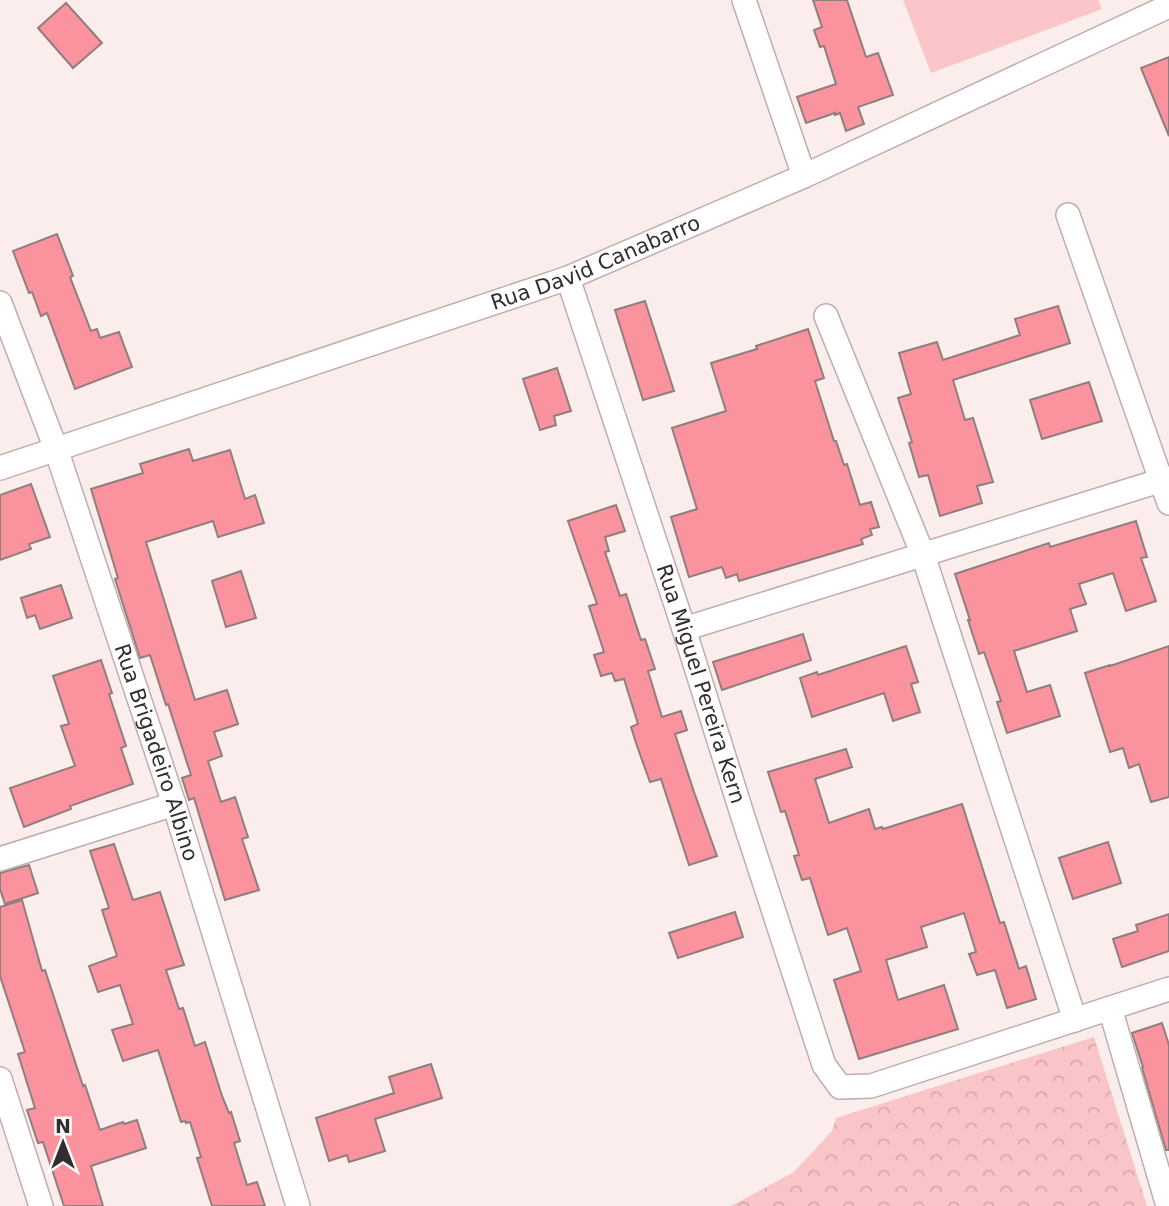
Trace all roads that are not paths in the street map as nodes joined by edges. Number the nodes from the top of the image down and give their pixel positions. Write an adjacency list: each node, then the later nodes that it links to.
1 (744, 0): 3 (street)
2 (1169, 6): 3 (street, Rua David Canabarro)
3 (804, 176): 5 (street, Rua David Canabarro)
4 (1068, 215): 10 (street)
5 (568, 278): 8 (street, Rua David Canabarro); 13 (street, Rua Miguel Pereira Kern)
6 (0, 303): 8 (street, Rua Brigadeiro Albino)
7 (826, 316): 12 (street)
8 (56, 449): 9 (street, Rua David Canabarro); 14 (street, Rua Brigadeiro Albino)
9 (0, 468)
10 (1165, 479): 11 (street); 12 (street)
11 (1169, 503)
12 (923, 555): 13 (street); 18 (street)
13 (684, 629): 18 (street, Rua Miguel Pereira Kern)
14 (174, 804): 15 (street); 21 (street, Rua Brigadeiro Albino)
15 (0, 859)
16 (1168, 994): 17 (street)
17 (1110, 1008): 18 (street); 22 (street)
18 (1075, 1020)
19 (0, 1079): 20 (street)
20 (41, 1206)
21 (298, 1206)
22 (1168, 1206)

